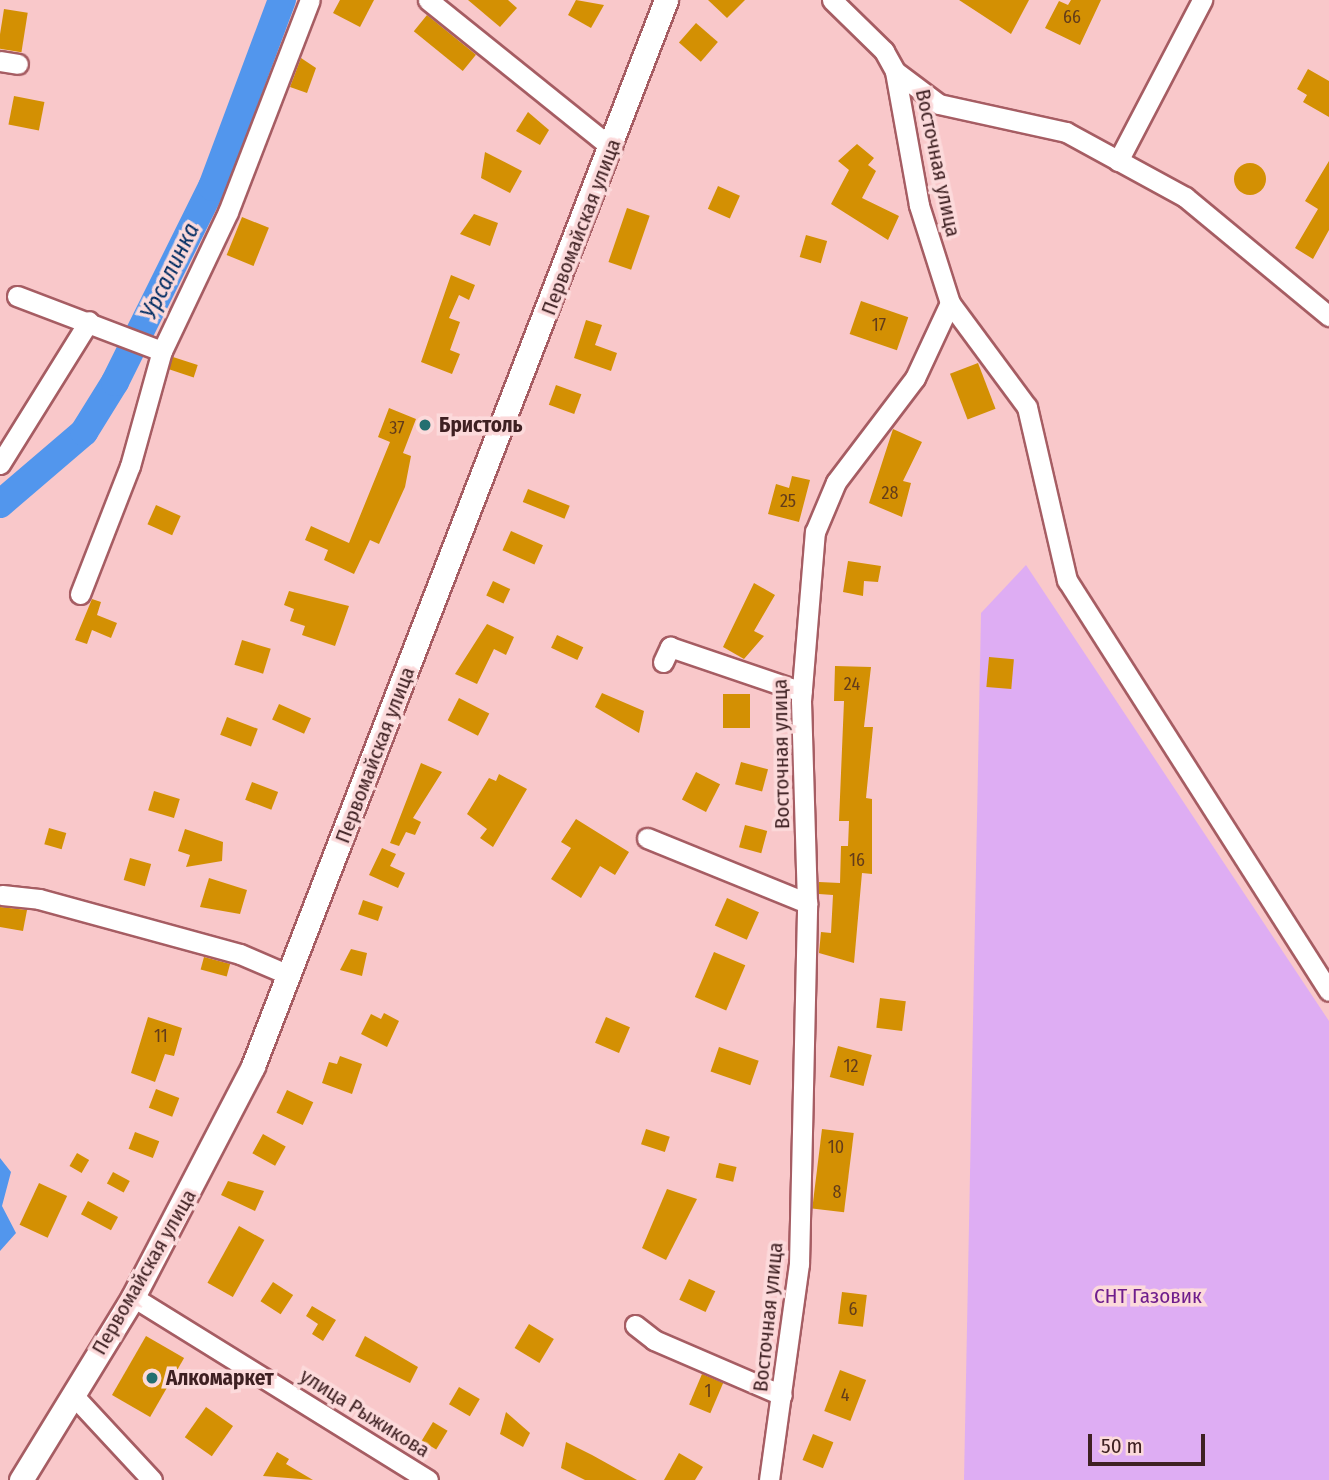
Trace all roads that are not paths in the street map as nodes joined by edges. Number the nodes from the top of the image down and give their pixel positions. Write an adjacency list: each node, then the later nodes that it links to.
1 (310, 0): 13 (street)
2 (428, 0): 7 (street)
3 (666, 0): 7 (main road, Первомайская улица)
4 (832, 0): 6 (street)
5 (1202, 0): 8 (street)
6 (895, 71): 8 (street); 10 (street, Восточная улица)
7 (612, 148): 21 (main road, Первомайская улица)
8 (1118, 161): 11 (street)
9 (17, 296): 12 (street)
10 (950, 303): 17 (street, Восточная улица); 22 (street)
11 (1329, 316)
12 (89, 321): 13 (street); 14 (street)
13 (162, 351): 15 (street)
14 (0, 464)
15 (80, 594)
16 (663, 662): 17 (street)
17 (802, 692): 20 (street, Восточная улица)
18 (647, 838): 20 (street)
19 (2, 895): 21 (street)
20 (807, 903): 26 (street, Восточная улица)
21 (289, 975): 23 (main road, Первомайская улица)
22 (1329, 990)
23 (133, 1297): 25 (main road, Первомайская улица); 29 (street, улица Рыжикова)
24 (635, 1325): 26 (street)
25 (73, 1395): 27 (main road, Первомайская улица); 28 (street)
26 (782, 1395): 30 (street, Восточная улица)
27 (21, 1480)
28 (152, 1480)
29 (428, 1480)
30 (769, 1480)

